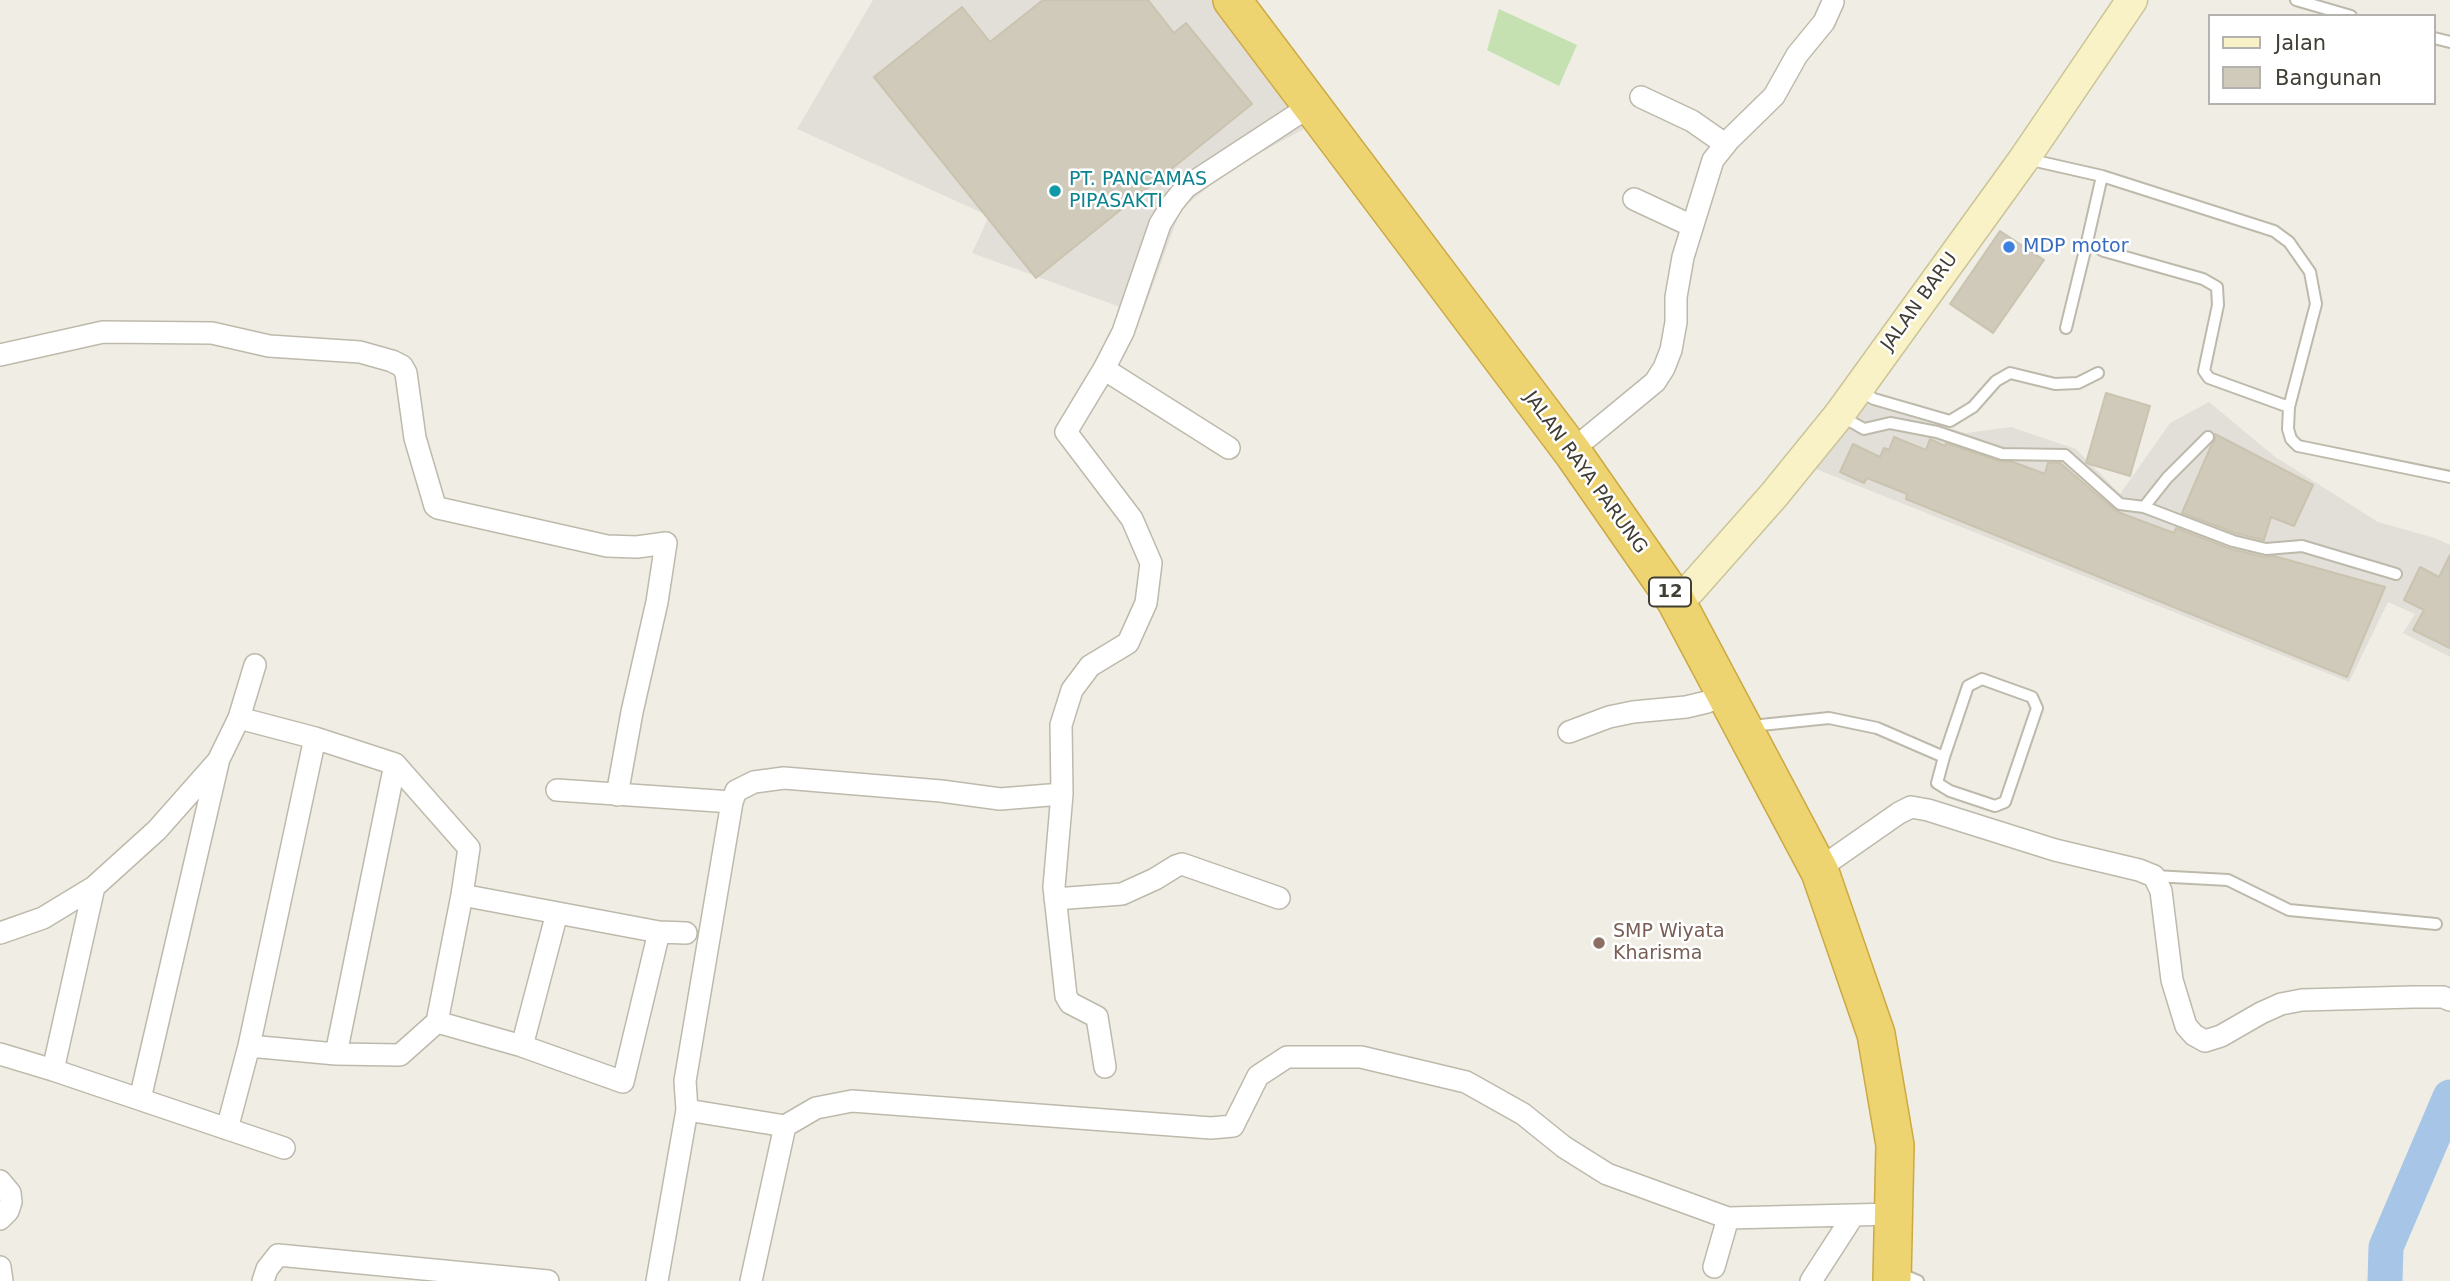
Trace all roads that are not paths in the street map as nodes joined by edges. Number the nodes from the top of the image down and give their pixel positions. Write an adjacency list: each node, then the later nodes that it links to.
1 (1232, 0): 8 (highway, JALAN RAYA PARUNG / 12)
2 (1262, 0): 23 (highway, JALAN RAYA PARUNG / 12)
3 (2132, 0): 10 (main road, JALAN BARU)
4 (2297, 0): 6 (lane)
5 (1833, 2): 9 (street)
6 (2343, 14)
7 (1641, 97): 9 (street)
8 (1310, 106): 17 (street); 30 (highway, JALAN RAYA PARUNG / 12)
9 (1725, 144): 13 (street)
10 (2024, 159): 11 (lane); 19 (main road, JALAN BARU)
11 (2102, 176): 14 (lane); 20 (lane)
12 (1634, 199): 13 (street)
13 (1692, 226): 23 (street)
14 (2087, 242): 15 (lane); 20 (lane)
15 (2066, 328)
16 (0, 355): 40 (street)
17 (1104, 369): 24 (street); 39 (street)
18 (2098, 373): 19 (lane)
19 (1856, 390): 21 (main road, JALAN BARU)
20 (2289, 407): 25 (lane)
21 (1839, 415): 26 (lane); 28 (main road, JALAN BARU)
22 (2208, 437): 26 (lane)
23 (1587, 438): 28 (highway, JALAN RAYA PARUNG / 12)
24 (1229, 448)
25 (2450, 477)
26 (2144, 507): 27 (lane)
27 (2396, 574)
28 (1689, 590): 32 (highway, JALAN RAYA PARUNG / 12)
29 (255, 665): 31 (street)
30 (1727, 695): 33 (street); 67 (highway, JALAN RAYA PARUNG / 12)
31 (239, 718): 34 (street); 36 (street)
32 (1761, 725): 35 (lane); 42 (highway, JALAN RAYA PARUNG / 12)
33 (1569, 732)
34 (315, 738): 37 (street); 55 (street)
35 (1944, 757): 35 (lane)
36 (218, 761): 44 (street); 61 (street)
37 (395, 764): 45 (street); 58 (street)
38 (557, 790): 40 (street)
39 (1062, 794): 41 (street); 47 (street)
40 (617, 795): 41 (street)
41 (732, 803): 62 (street)
42 (1833, 859): 43 (street); 73 (highway, JALAN RAYA PARUNG / 12)
43 (2154, 876): 49 (lane); 53 (street)
44 (94, 887): 51 (street); 60 (street)
45 (462, 895): 48 (street); 54 (street)
46 (1279, 898): 47 (street)
47 (1055, 899): 59 (street)
48 (557, 913): 50 (street); 56 (street)
49 (2436, 924)
50 (659, 932): 52 (street); 56 (street)
51 (0, 933)
52 (686, 933)
53 (2450, 1000)
54 (437, 1022): 56 (street); 58 (street)
55 (249, 1046): 58 (street); 64 (street)
56 (522, 1046)
57 (0, 1054): 60 (street)
58 (336, 1054)
59 (1105, 1067)
60 (53, 1070): 61 (street)
61 (139, 1099): 64 (street)
62 (687, 1110): 63 (street); 77 (street)
63 (785, 1126): 69 (street); 78 (street)
64 (227, 1129): 65 (street)
65 (284, 1149)
66 (0, 1181): 70 (street)
67 (1894, 1214): 68 (street); 73 (highway, JALAN RAYA PARUNG / 12)
68 (1853, 1216): 69 (street); 79 (street)
69 (1728, 1218): 72 (street)
70 (0, 1219)
71 (0, 1267): 74 (street)
72 (1713, 1267)
73 (1906, 1280)
74 (2, 1281)
75 (262, 1281): 76 (street)
76 (548, 1281)
77 (657, 1281)
78 (751, 1281)
79 (1811, 1281)

